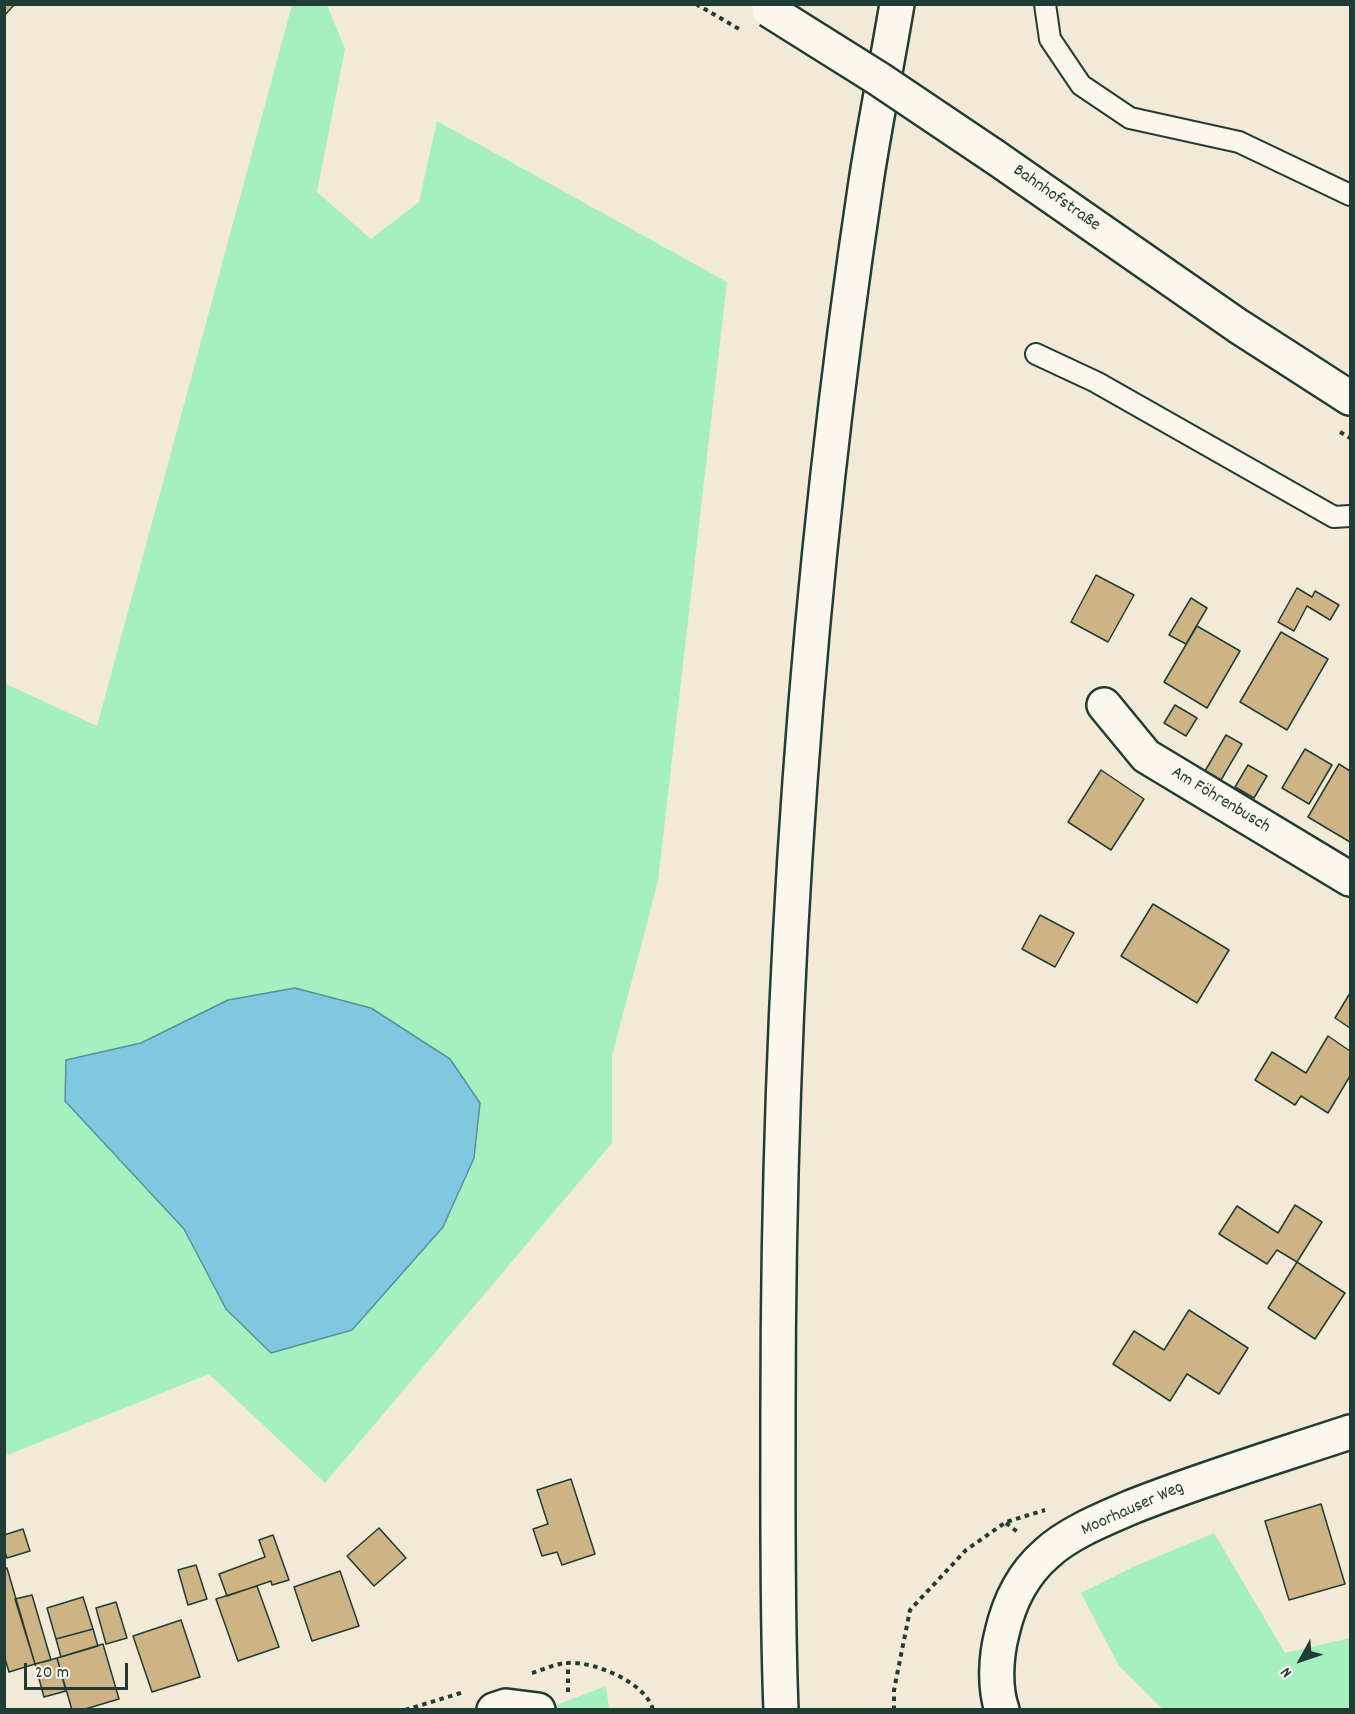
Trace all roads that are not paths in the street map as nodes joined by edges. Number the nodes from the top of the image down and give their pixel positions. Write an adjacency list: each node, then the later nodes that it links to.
1 (897, 4): 13 (main road)
2 (1045, 4): 4 (lane)
3 (757, 15): 6 (main road, Bahnhofstraße, bridge)
4 (1350, 195)
5 (1036, 354): 7 (lane)
6 (1350, 398)
7 (1350, 516)
8 (1104, 705): 9 (main road, Am Föhrenbusch)
9 (1350, 879)
10 (1350, 1432): 14 (main road, Moorhauser Weg)
11 (553, 1704): 12 (main road)
12 (494, 1710)
13 (781, 1710)
14 (1002, 1710)

